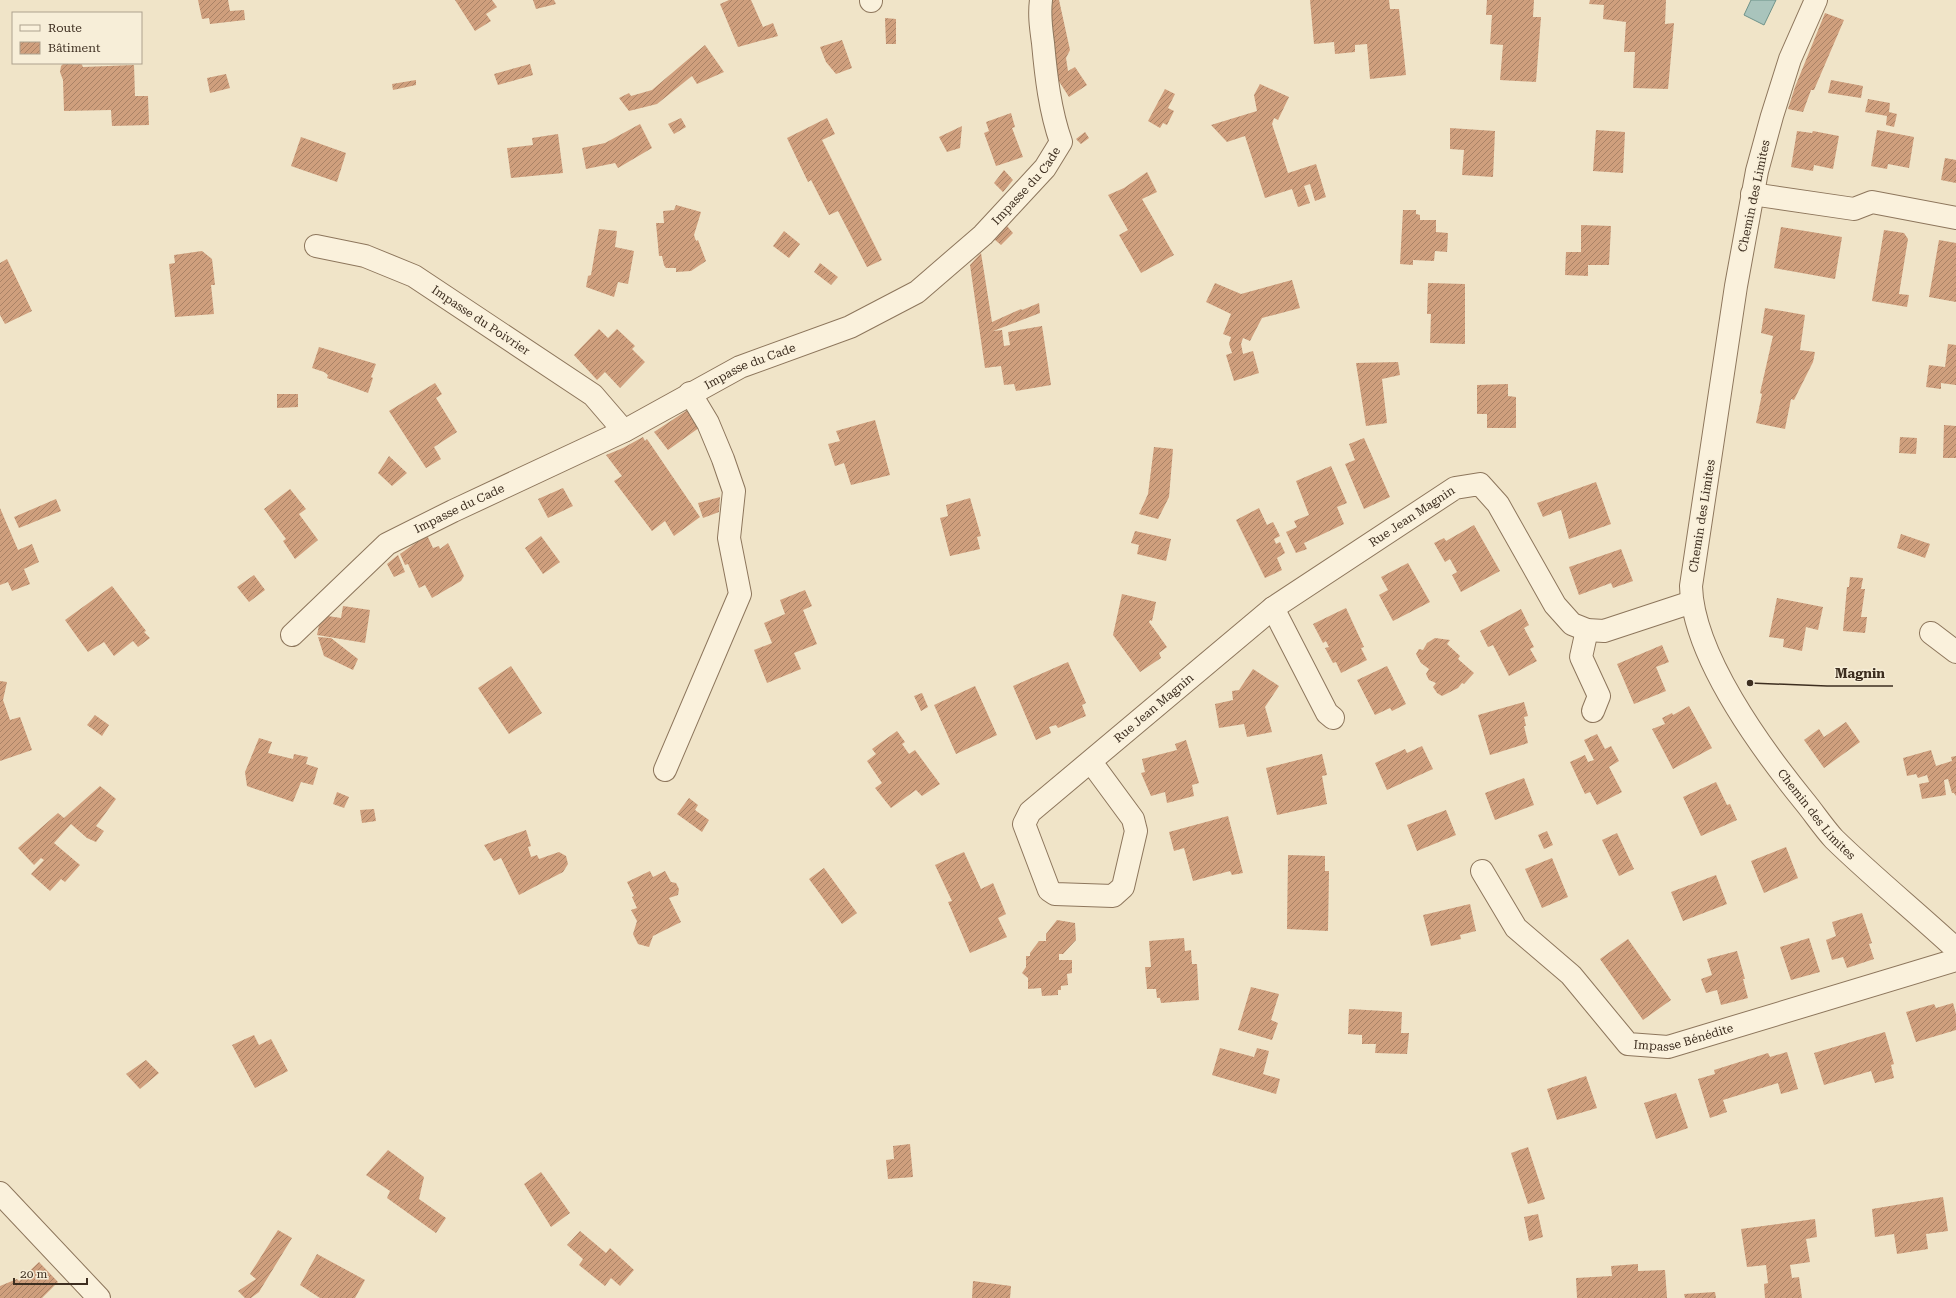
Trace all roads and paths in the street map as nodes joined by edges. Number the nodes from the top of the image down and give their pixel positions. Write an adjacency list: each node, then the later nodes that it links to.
1 (1041, 0): 6 (street, Impasse du Cade)
2 (1816, 0): 3 (street, Chemin des Limites)
3 (1752, 194): 4 (street); 8 (street, Chemin des Limites)
4 (1956, 218)
5 (316, 246): 7 (street, Impasse du Poivrier)
6 (690, 393): 7 (street, Impasse du Cade); 17 (street)
7 (624, 430): 12 (street, Impasse du Cade)
8 (1692, 602): 10 (street, Rue Jean Magnin); 19 (street, Chemin des Limites)
9 (1273, 608): 10 (street, Rue Jean Magnin); 15 (street); 16 (street, Rue Jean Magnin)
10 (1587, 630): 14 (street)
11 (1931, 633): 13 (street)
12 (292, 635)
13 (1956, 652)
14 (1592, 711)
15 (1334, 718)
16 (1091, 762): 16 (street, Rue Jean Magnin)
17 (665, 770)
18 (1482, 871): 20 (street, Impasse Bénédite)
19 (1956, 948)
20 (1956, 960)
21 (0, 1193): 22 (street)
22 (98, 1298)

